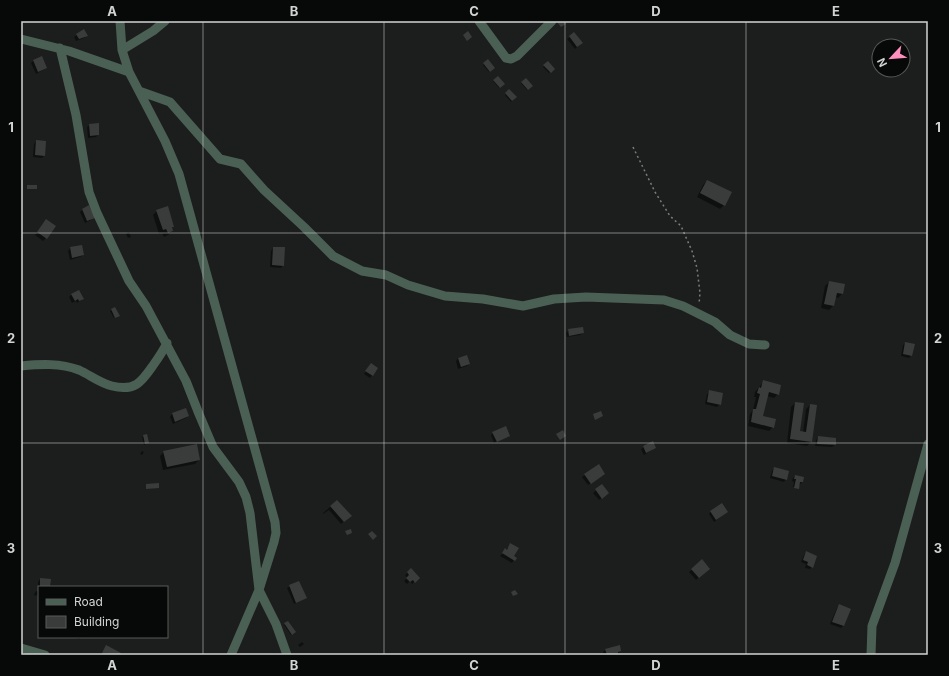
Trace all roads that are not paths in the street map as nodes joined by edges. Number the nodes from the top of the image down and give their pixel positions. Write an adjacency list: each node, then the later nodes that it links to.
1 (120, 21): 7 (street)
2 (165, 21): 7 (street)
3 (479, 21): 4 (street)
4 (552, 21)
5 (21, 39): 6 (street)
6 (60, 48): 8 (street); 10 (street)
7 (122, 50): 8 (street)
8 (129, 72): 9 (street)
9 (139, 91): 11 (street); 14 (street)
10 (167, 343): 12 (street); 14 (street)
11 (765, 345)
12 (21, 366)
13 (928, 444): 19 (street)
14 (260, 590): 17 (street); 18 (street)
15 (21, 648): 16 (street)
16 (45, 655)
17 (231, 655)
18 (287, 655)
19 (871, 655)

